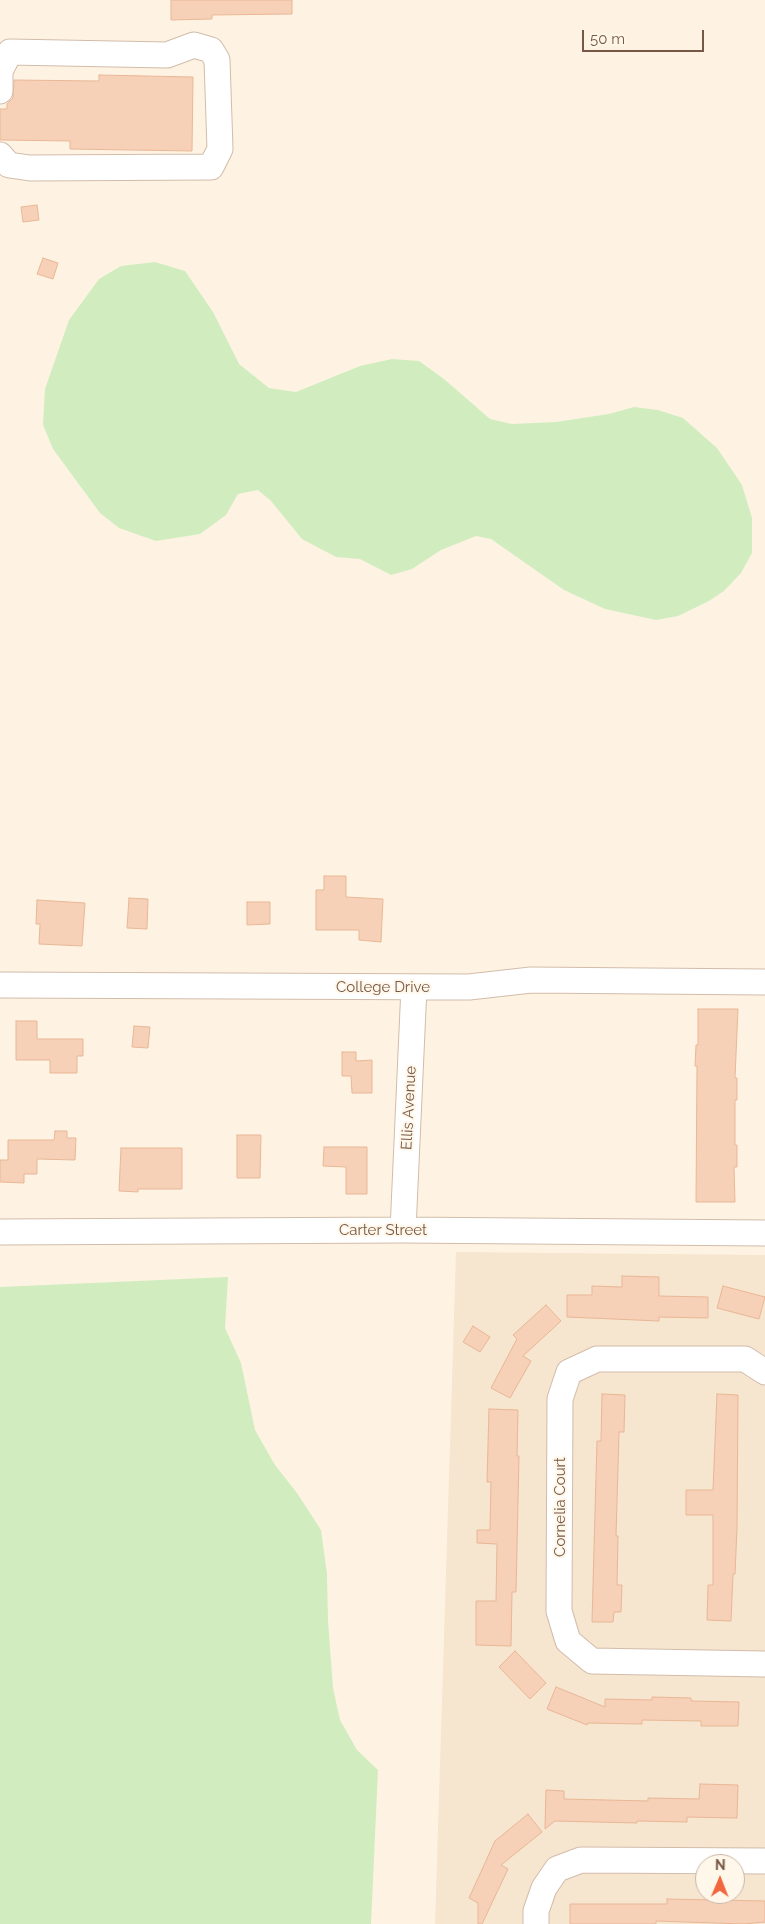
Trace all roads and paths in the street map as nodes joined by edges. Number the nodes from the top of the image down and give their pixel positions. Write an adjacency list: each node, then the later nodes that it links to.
1 (0, 90): 2 (street)
2 (0, 155)
3 (765, 982): 5 (street, College Drive)
4 (0, 985): 5 (street, College Drive)
5 (414, 987): 6 (street, Ellis Avenue)
6 (403, 1230): 7 (street, Carter Street); 8 (street, Carter Street)
7 (0, 1232)
8 (765, 1234)
9 (765, 1372): 10 (street, Cornelia Court)
10 (765, 1664)
11 (765, 1861): 12 (street)
12 (536, 1924)

